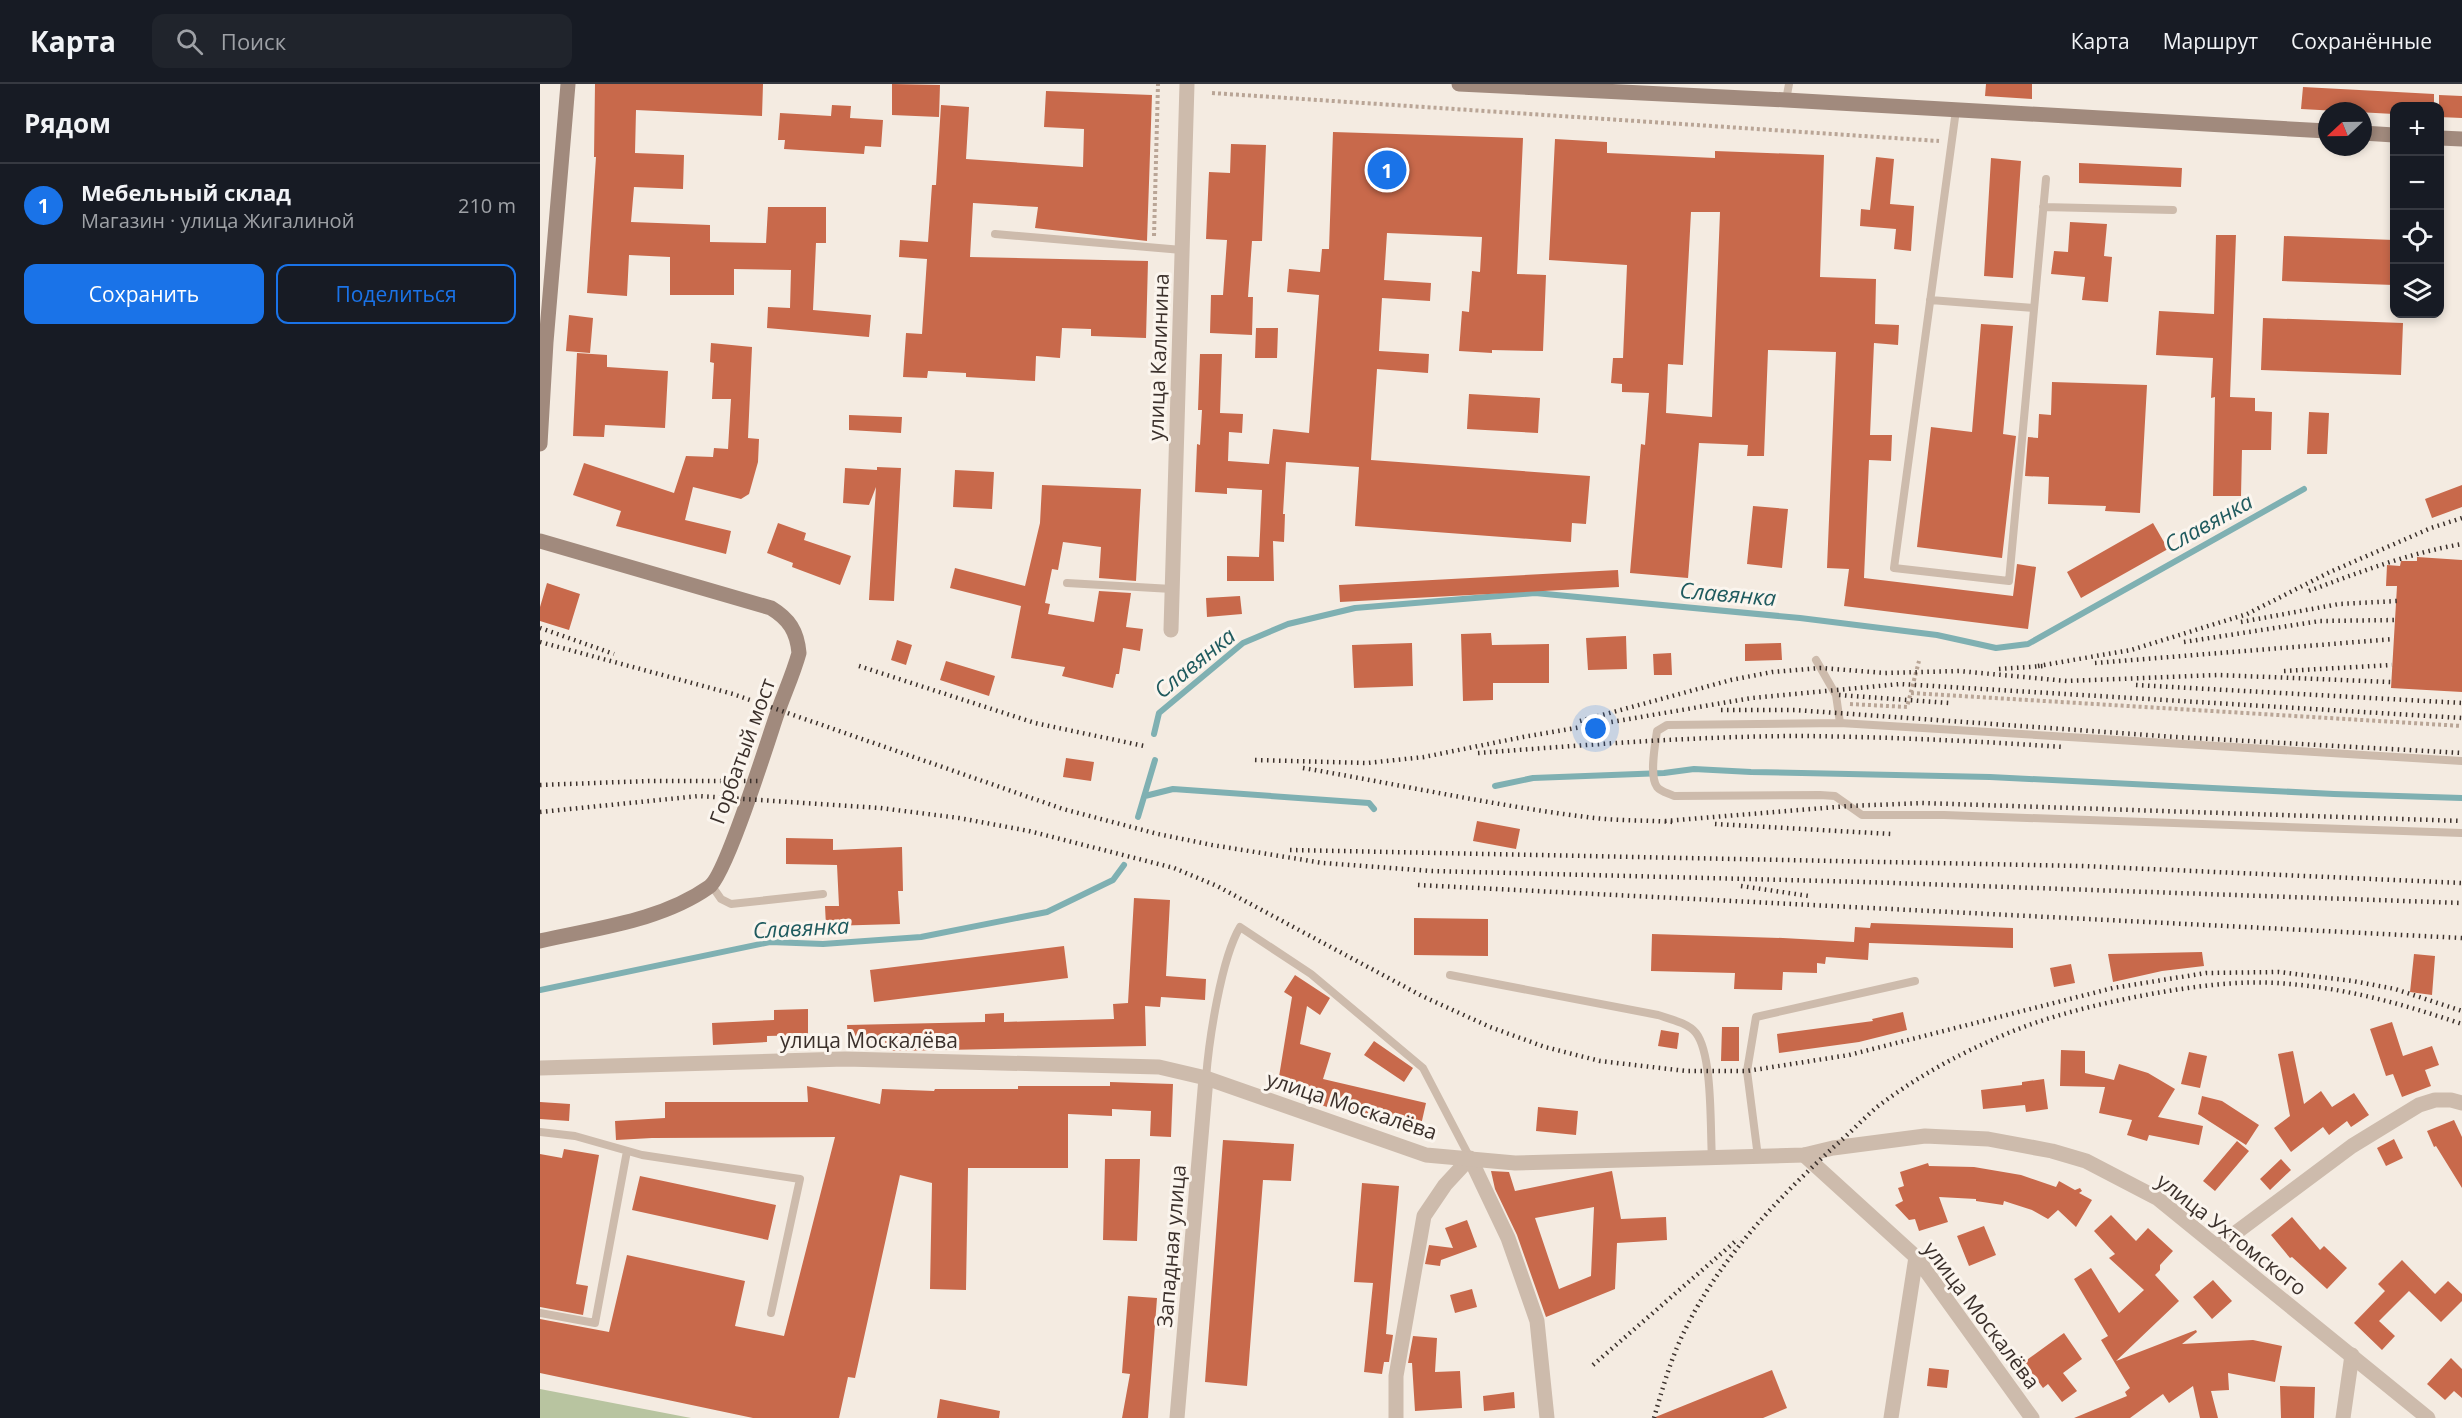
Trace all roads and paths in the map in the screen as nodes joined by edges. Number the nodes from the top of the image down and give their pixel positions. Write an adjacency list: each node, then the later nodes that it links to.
1 (568, 84): 23 (main road)
2 (1158, 84): 19 (path)
3 (1187, 84): 20 (street, улица Калинина)
4 (1459, 84): 7 (main road)
5 (1789, 84): 7 (lane)
6 (1212, 93): 14 (path)
7 (1786, 100): 8 (main road)
8 (1956, 110): 9 (main road); 14 (lane)
9 (2318, 130)
10 (2372, 134): 11 (main road)
11 (2390, 135)
12 (2444, 138): 13 (main road)
13 (2462, 139)
14 (1952, 142): 21 (lane)
15 (2046, 178): 16 (lane)
16 (2043, 207): 17 (lane); 22 (lane)
17 (2173, 210)
18 (995, 234): 19 (lane)
19 (1154, 247): 20 (lane)
20 (1182, 250): 26 (street, улица Калинина)
21 (1930, 300): 22 (lane); 22 (lane)
22 (2034, 308)
23 (540, 444)
24 (540, 541): 36 (main road, Горбатый мост)
25 (1067, 583): 26 (lane)
26 (1172, 589): 27 (street, улица Калинина)
27 (1170, 630)
28 (1816, 660): 31 (lane)
29 (1919, 661): 30 (path)
30 (1911, 693): 31 (path); 33 (path)
31 (1838, 703): 32 (lane)
32 (1840, 723): 34 (lane); 35 (lane)
33 (2462, 726)
34 (2462, 761)
35 (2462, 833)
36 (712, 886): 37 (lane); 38 (main road)
37 (823, 894)
38 (540, 941)
39 (1450, 975): 49 (lane)
40 (1915, 981): 47 (lane)
41 (540, 1068): 42 (street, улица Москалёва)
42 (1206, 1078): 48 (street, улица Москалёва); 48 (lane); 55 (street, Западная улица)
43 (2462, 1103): 50 (street)
44 (540, 1132): 45 (lane)
45 (627, 1151): 52 (lane); 53 (lane)
46 (1804, 1155): 47 (street, улица Москалёва); 50 (street, улица Ухтомского); 51 (street, улица Москалёва)
47 (1758, 1157): 49 (street, улица Москалёва)
48 (1470, 1158): 49 (street, улица Москалёва); 56 (street); 57 (street)
49 (1712, 1159)
50 (2218, 1246): 54 (street, улица Ухтомского)
51 (1916, 1257): 58 (street); 59 (street, улица Москалёва)
52 (540, 1313)
53 (771, 1313)
54 (2352, 1355): 60 (street); 61 (street, улица Ухтомского)
55 (1177, 1418)
56 (1396, 1418)
57 (1547, 1418)
58 (1891, 1418)
59 (2032, 1418)
60 (2343, 1418)
61 (2428, 1418)

